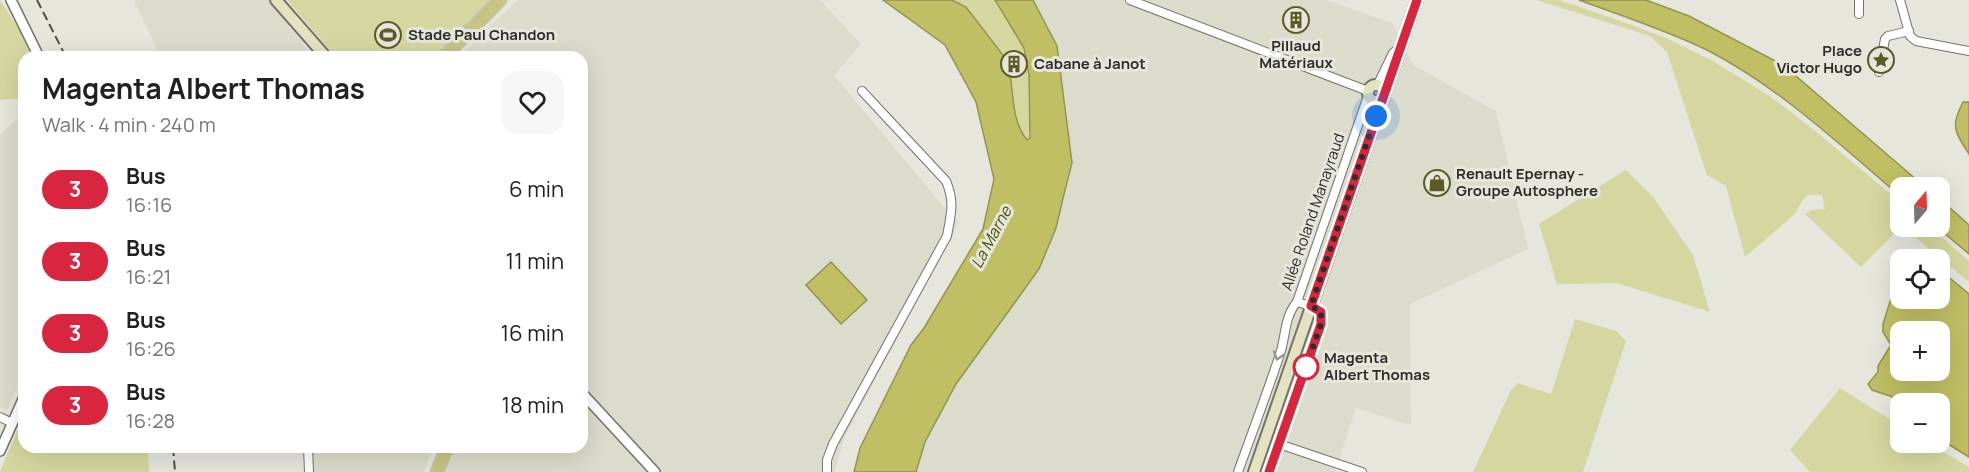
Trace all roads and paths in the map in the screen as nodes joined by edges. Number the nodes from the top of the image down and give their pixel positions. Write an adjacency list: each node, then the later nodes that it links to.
1 (11, 0): 13 (street)
2 (276, 0): 12 (main road)
3 (500, 0): 16 (main road)
4 (1130, 0): 20 (street)
5 (1417, 0): 20 (main road)
6 (1859, 0): 8 (street)
7 (1900, 0): 9 (street)
8 (1859, 14)
9 (1909, 31): 10 (street); 11 (street)
10 (1888, 36): 11 (street); 18 (street)
11 (1916, 41): 17 (street)
12 (311, 42): 14 (main road); 15 (main road)
13 (36, 51)
14 (317, 51)
15 (320, 51)
16 (450, 51)
17 (1969, 51)
18 (1879, 72)
19 (862, 91): 34 (street)
20 (1374, 94): 21 (street, Allée Roland Manayraud); 22 (main road)
21 (1297, 302): 22 (street); 35 (street, Allée Roland Manayraud, one-way to 35)
22 (1311, 306): 27 (street); 36 (main road)
23 (588, 399): 33 (street)
24 (18, 410): 26 (street)
25 (0, 417): 26 (street)
26 (12, 423): 28 (street)
27 (1279, 444): 37 (street); 38 (street)
28 (1, 448)
29 (308, 453): 31 (street)
30 (445, 453): 32 (main road)
31 (309, 472)
32 (437, 472)
33 (655, 472)
34 (826, 472)
35 (1238, 472)
36 (1254, 472)
37 (1269, 472)
38 (1362, 472)

